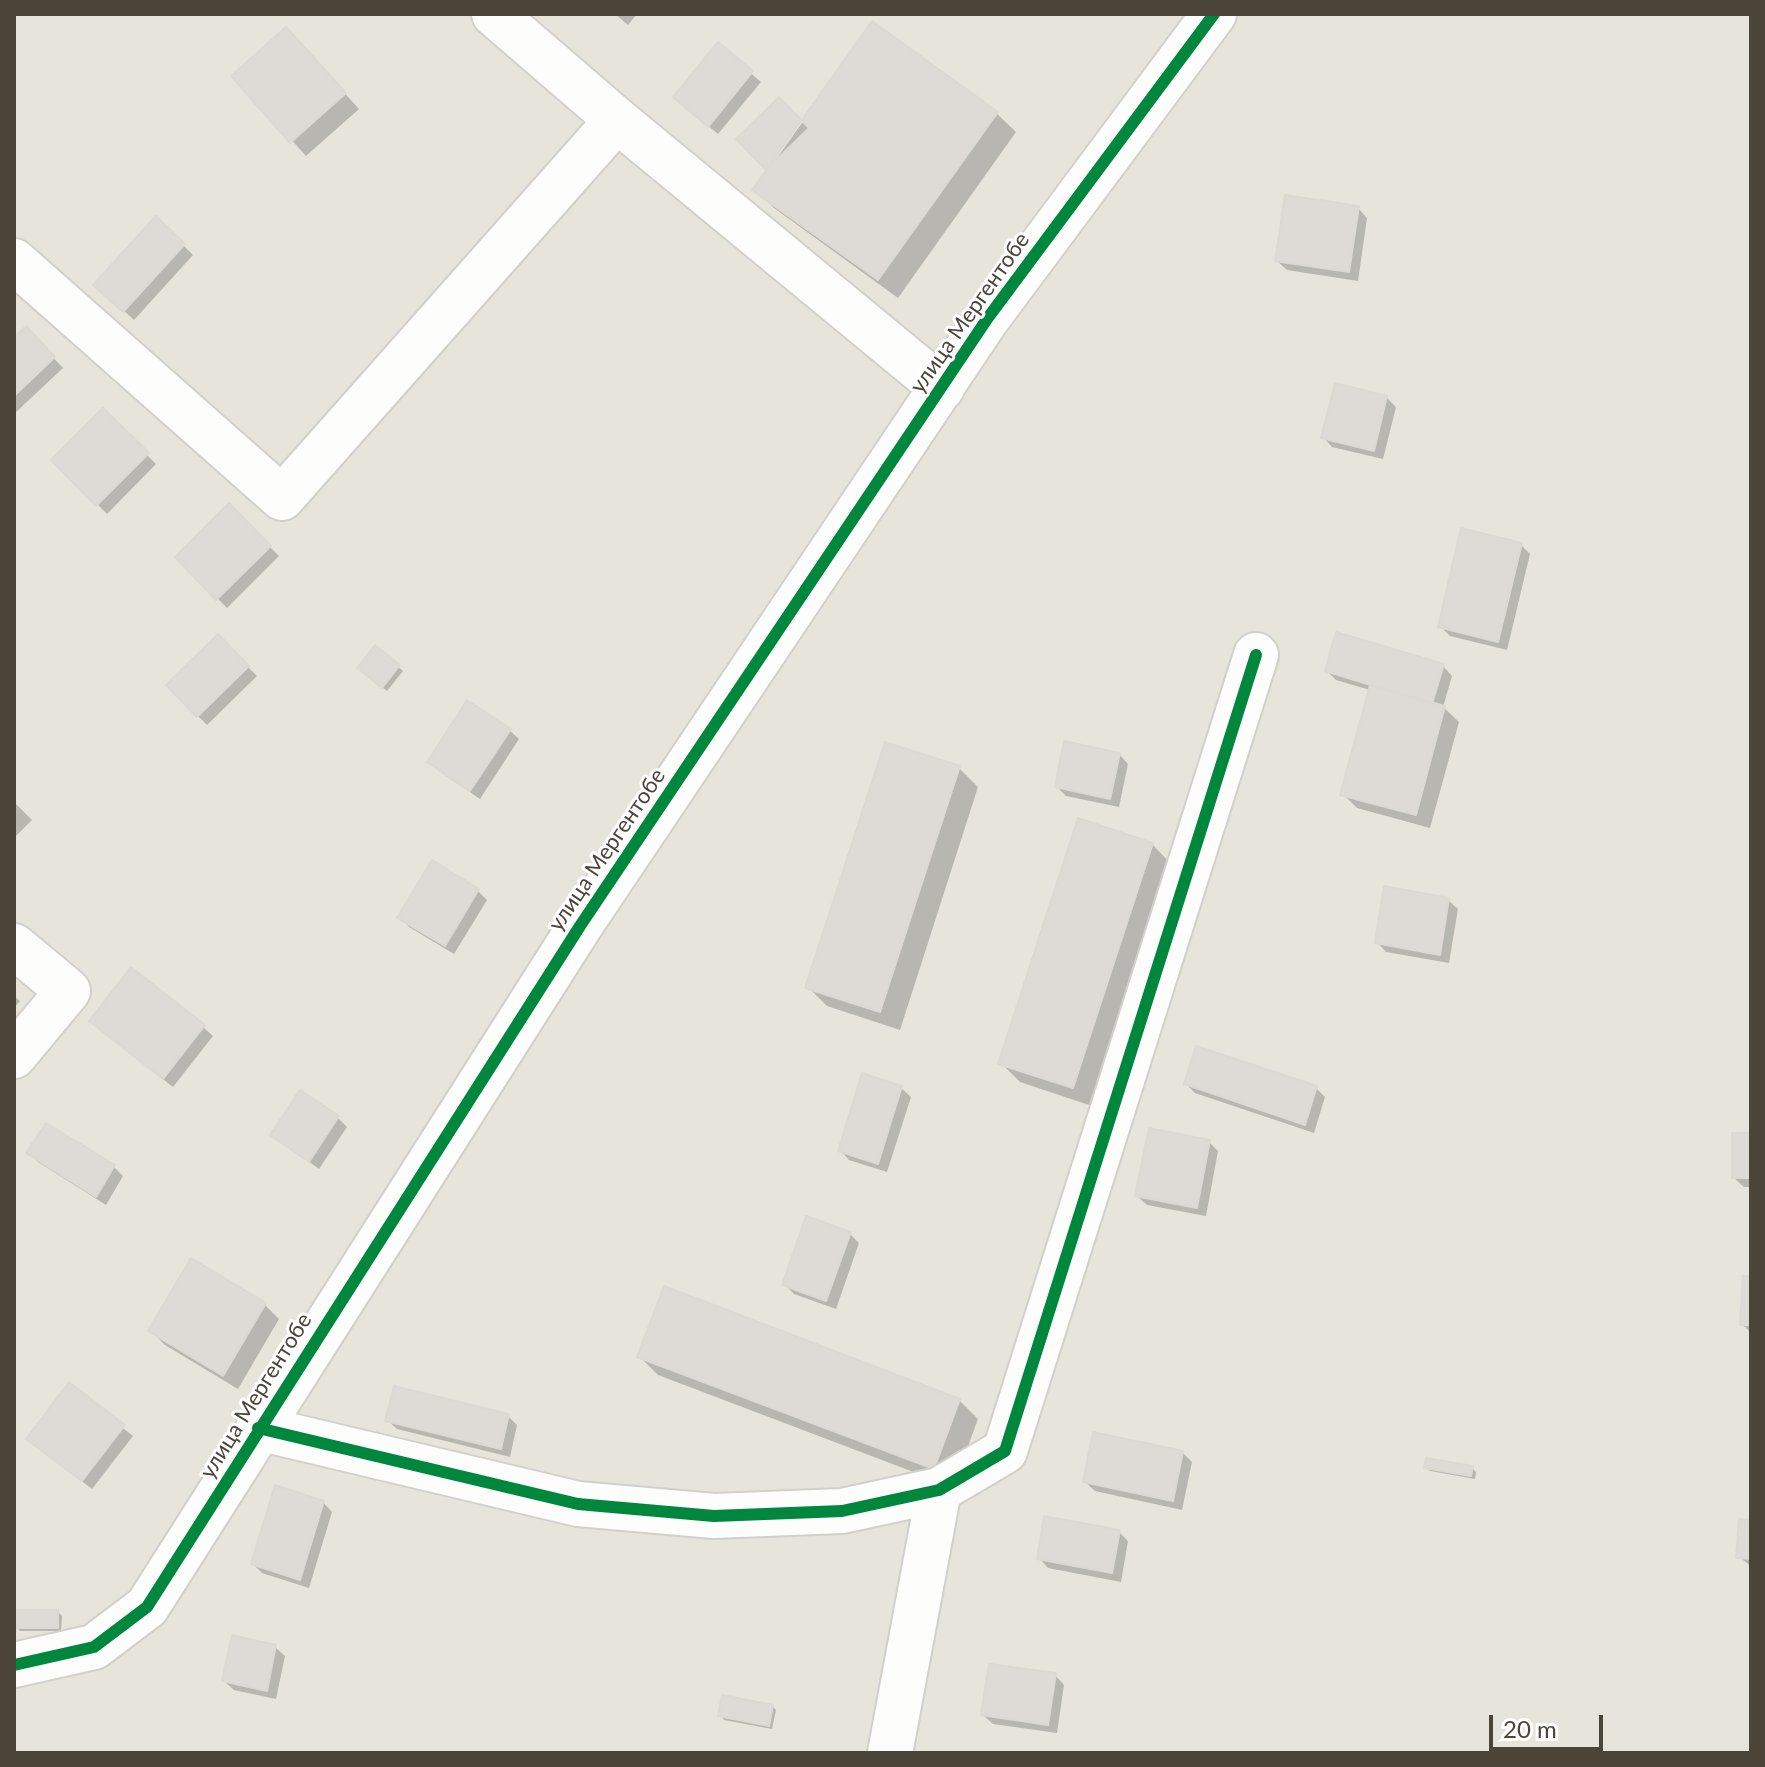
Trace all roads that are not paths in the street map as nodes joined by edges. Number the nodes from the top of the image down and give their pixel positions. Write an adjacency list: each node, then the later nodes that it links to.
1 (494, 14): 3 (street)
2 (1214, 14): 5 (street, улица Мергентобе)
3 (617, 120): 4 (street); 5 (street)
4 (14, 261)
5 (942, 388): 9 (street, улица Мергентобе)
6 (1256, 655): 10 (street)
7 (14, 946): 8 (street)
8 (14, 1056)
9 (258, 1428): 10 (street); 11 (street, улица Мергентобе)
10 (939, 1490): 12 (street)
11 (14, 1665)
12 (890, 1753)

